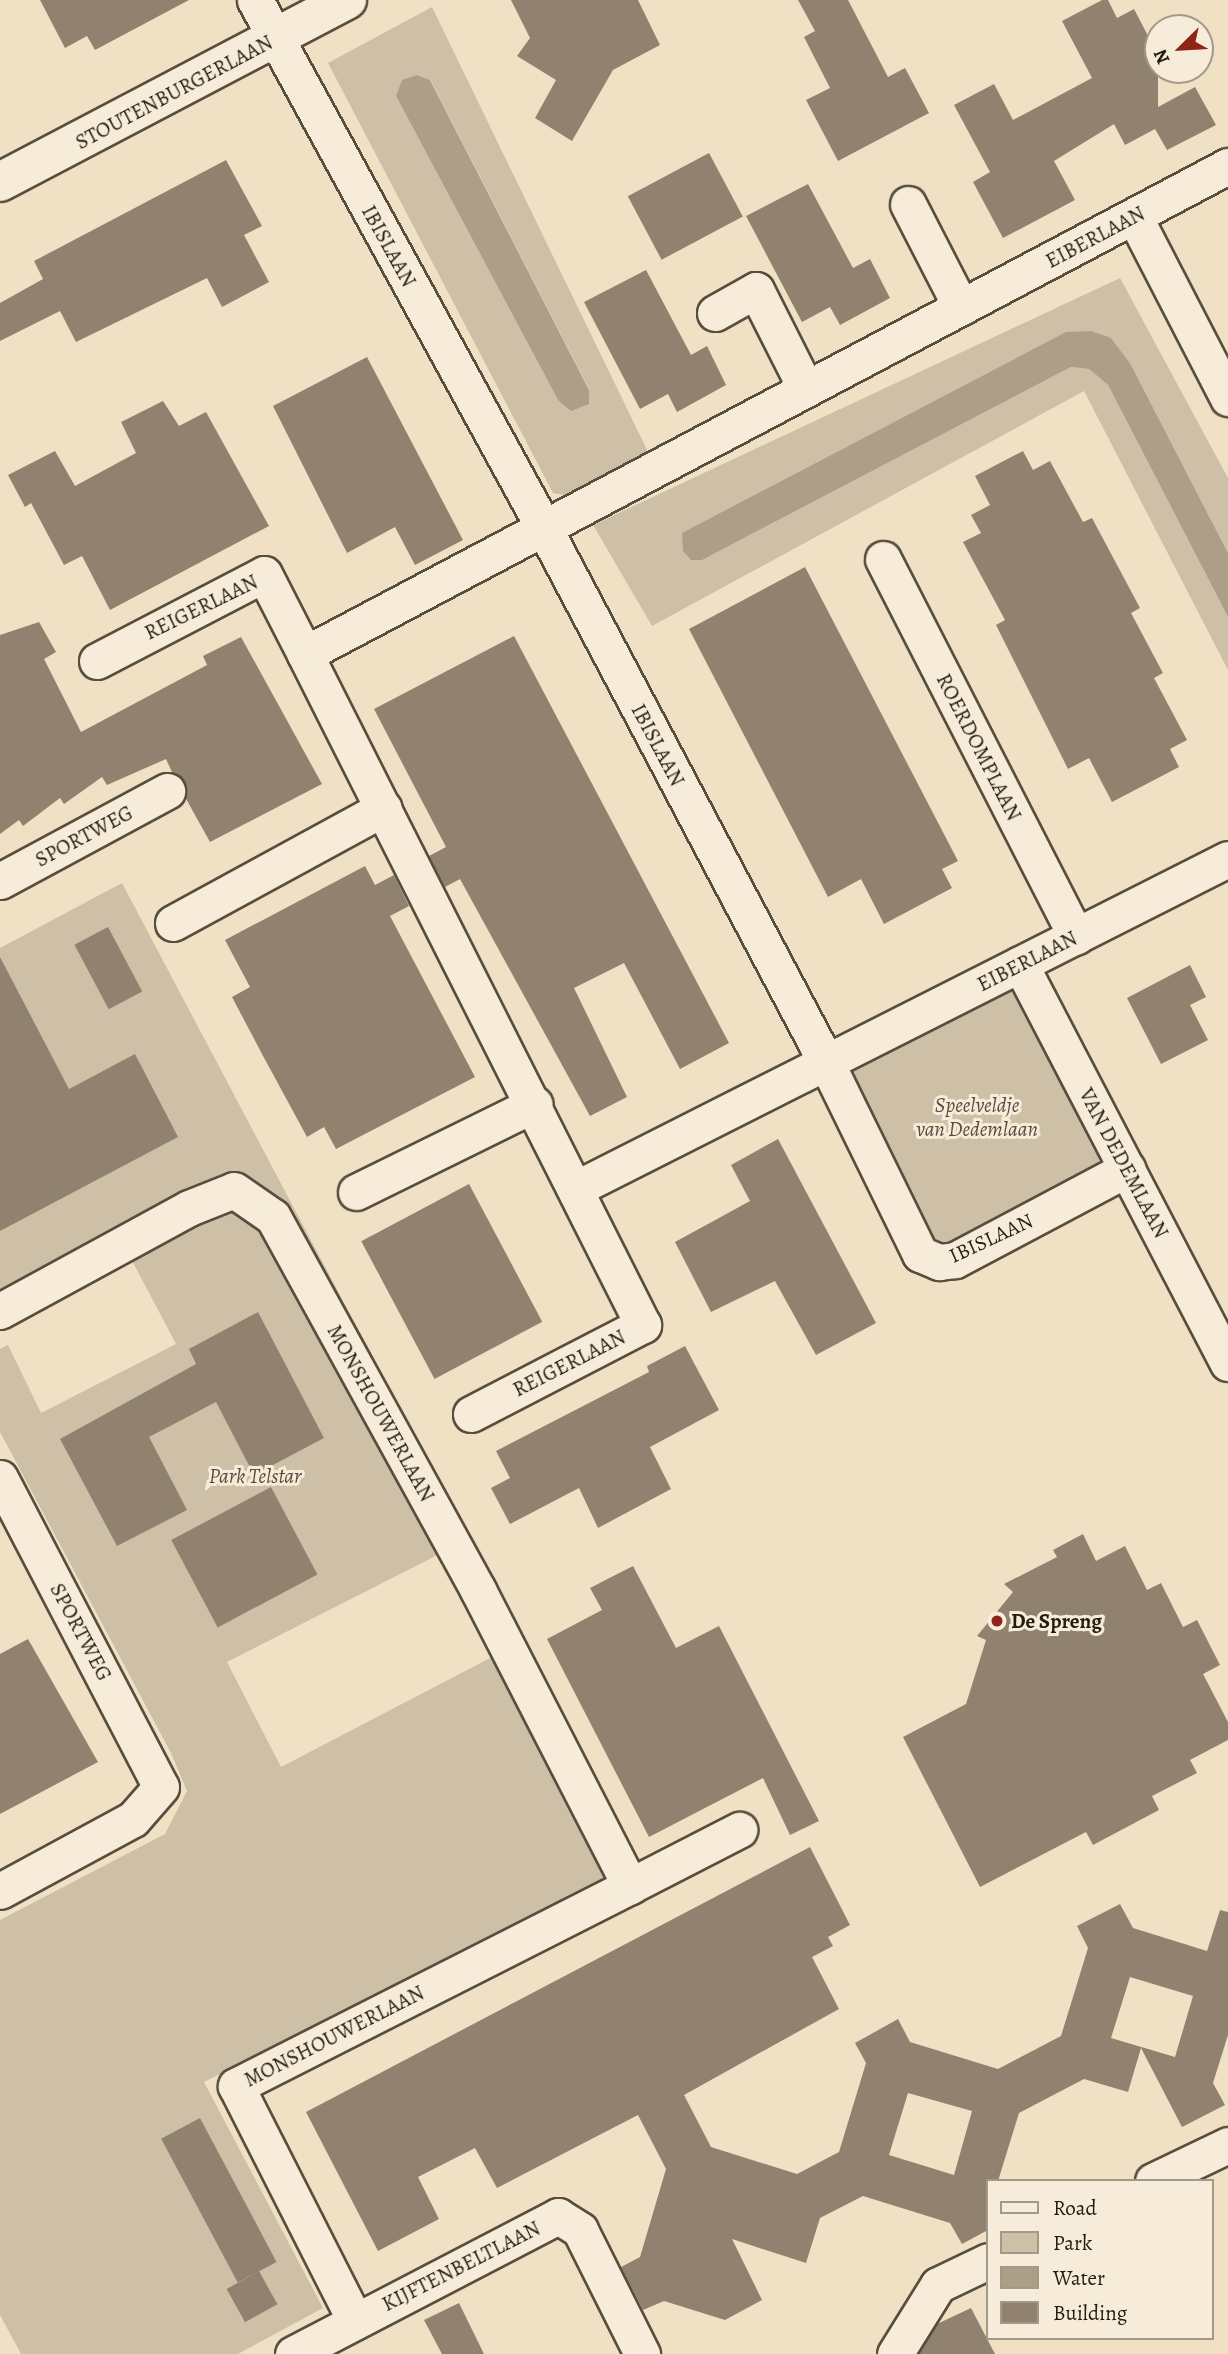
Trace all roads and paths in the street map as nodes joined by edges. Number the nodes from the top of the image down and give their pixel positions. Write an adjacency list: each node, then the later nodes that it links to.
1 (255, 0): 3 (street, IBISLAAN)
2 (347, 0): 3 (street, STOUTENBURGERLAAN)
3 (275, 39): 5 (street, STOUTENBURGERLAAN); 12 (street, IBISLAAN)
4 (1228, 166): 7 (street, EIBERLAAN)
5 (0, 182)
6 (908, 204): 8 (street)
7 (1134, 216): 8 (street, EIBERLAAN); 11 (street)
8 (961, 307): 10 (street, EIBERLAAN)
9 (715, 313): 10 (street)
10 (806, 389): 12 (street, EIBERLAAN)
11 (1228, 398)
12 (544, 528): 14 (street); 23 (street, IBISLAAN)
13 (883, 559): 21 (street, ROERDOMPLAAN)
14 (306, 654): 15 (street, REIGERLAAN); 17 (street, REIGERLAAN)
15 (97, 662)
16 (167, 791): 19 (street, SPORTWEG)
17 (384, 808): 20 (street); 24 (street, REIGERLAAN)
18 (1228, 859): 21 (street, EIBERLAAN)
19 (0, 881)
20 (173, 923)
21 (1076, 936): 22 (street, EIBERLAAN)
22 (1020, 964): 23 (street, EIBERLAAN); 25 (street, VAN DEDEMLAAN)
23 (826, 1062): 25 (street, IBISLAAN); 26 (street)
24 (535, 1104): 26 (street, REIGERLAAN); 27 (street)
25 (1127, 1169): 29 (street, VAN DEDEMLAAN)
26 (578, 1188): 30 (street, REIGERLAAN)
27 (356, 1192)
28 (0, 1311): 33 (street, MONSHOUWERLAAN)
29 (1228, 1363)
30 (471, 1414)
31 (0, 1478): 34 (street, SPORTWEG)
32 (738, 1830): 33 (street, MONSHOUWERLAAN)
33 (630, 1886): 38 (street, MONSHOUWERLAAN)
34 (0, 1891)
35 (1228, 2145): 36 (street)
36 (1157, 2179)
37 (986, 2262): 41 (street)
38 (355, 2321): 39 (street, KIJFTENBELTLAAN); 40 (street, KIJFTENBELTLAAN)
39 (293, 2354)
40 (642, 2354)
41 (895, 2354)

